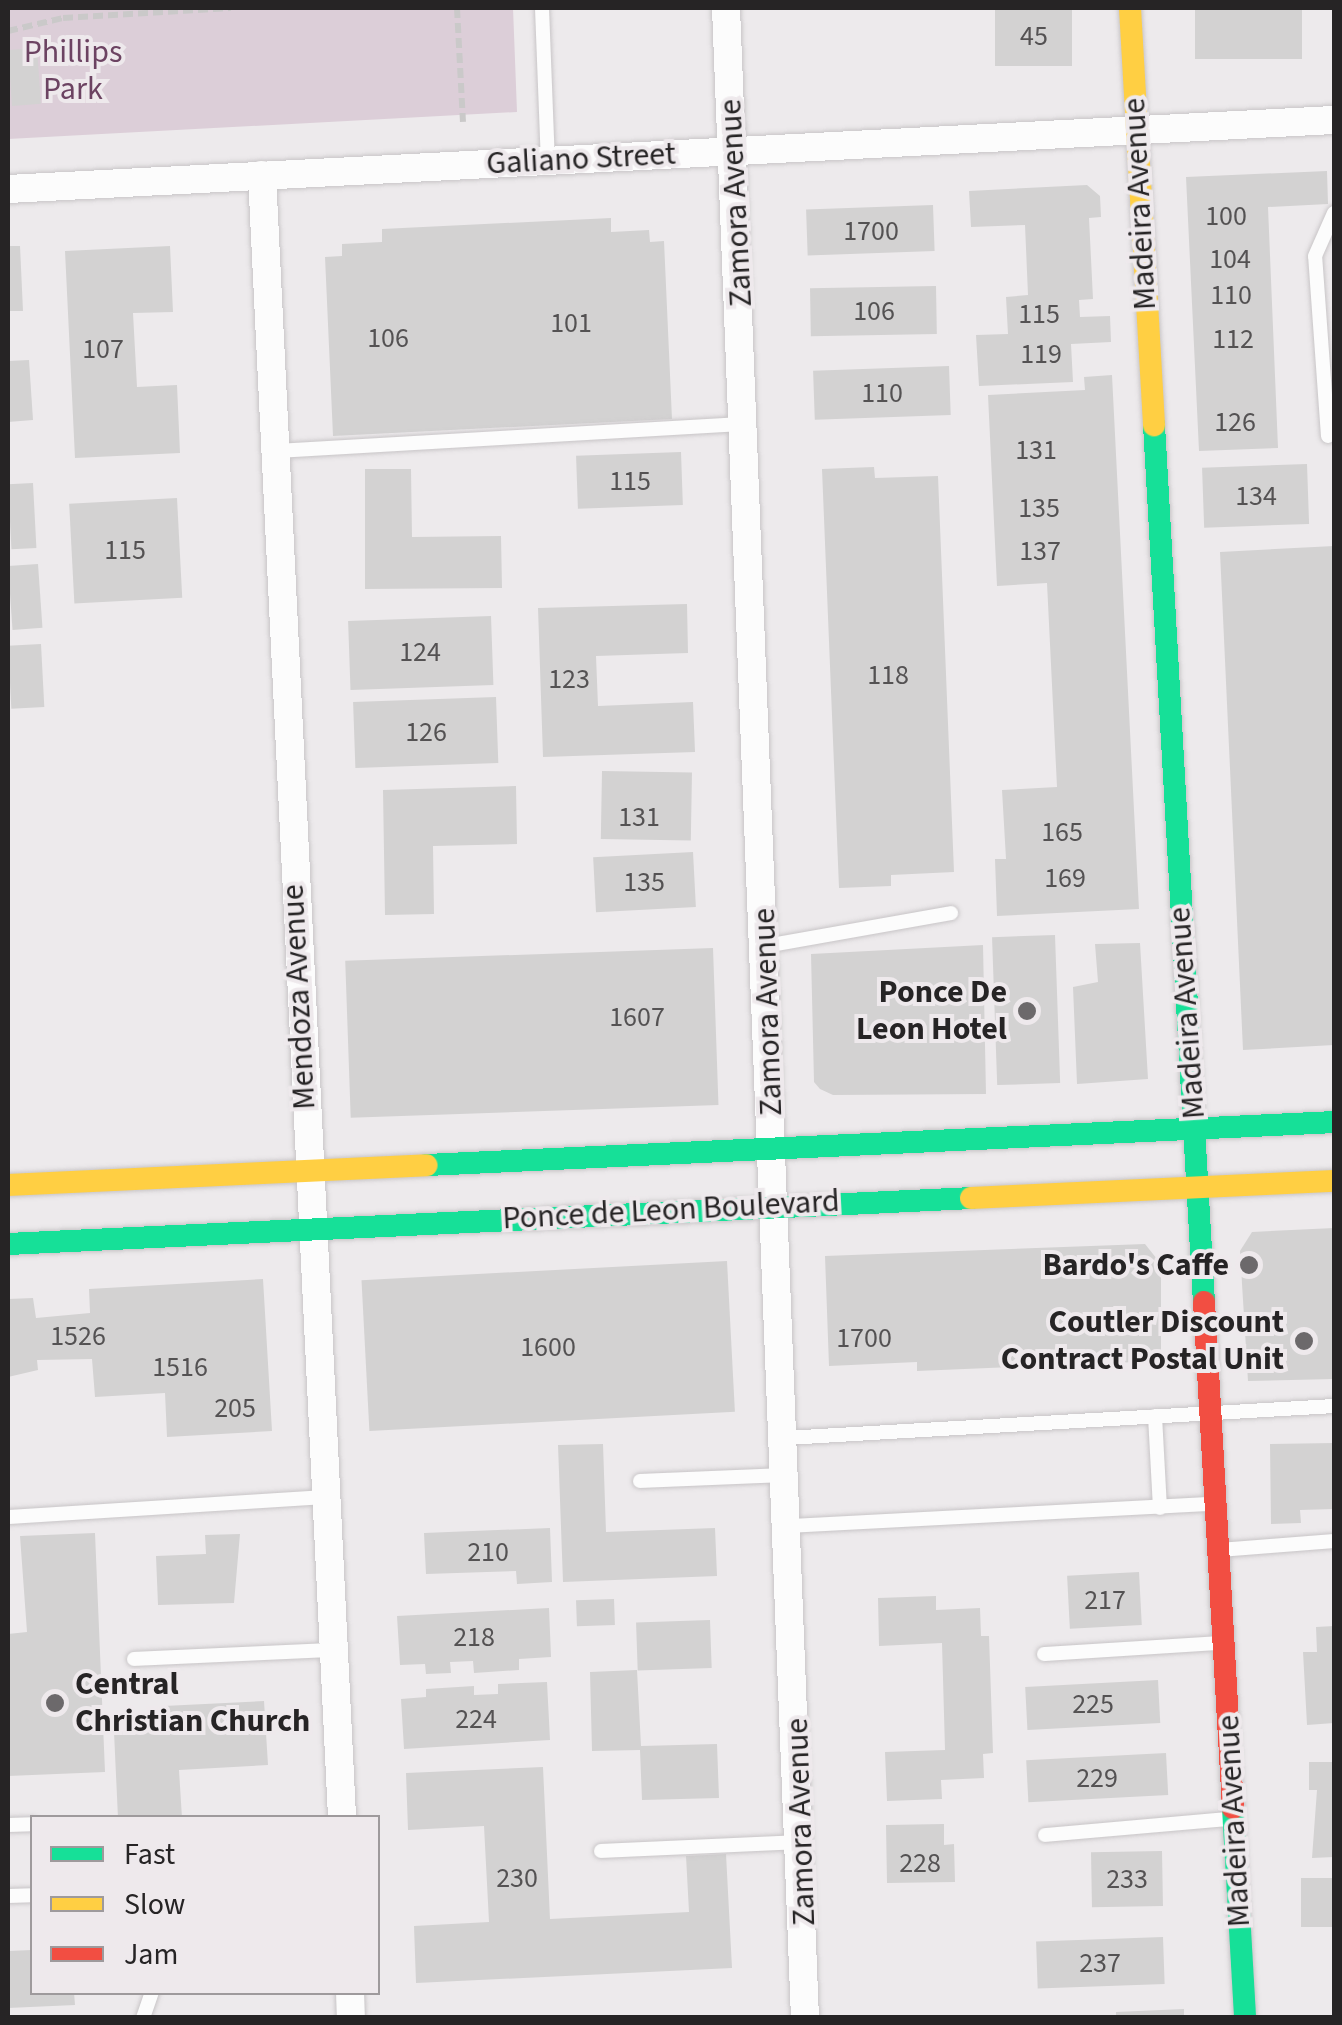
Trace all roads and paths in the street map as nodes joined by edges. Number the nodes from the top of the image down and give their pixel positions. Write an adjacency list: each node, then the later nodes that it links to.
1 (230, 8): 6 (path)
2 (457, 8): 8 (path)
3 (542, 8): 11 (lane)
4 (726, 8): 10 (street, Zamora Avenue)
5 (1130, 8): 9 (street, Madeira Avenue)
6 (8, 31)
7 (1334, 120): 9 (street, Galiano Street)
8 (462, 122)
9 (1136, 128): 10 (street, Galiano Street); 21 (street, Madeira Avenue)
10 (734, 151): 11 (street, Galiano Street); 15 (street, Zamora Avenue)
11 (548, 162): 12 (street, Galiano Street)
12 (262, 176): 13 (street, Galiano Street); 17 (street, Mendoza Avenue)
13 (8, 189)
14 (1334, 213): 16 (lane)
15 (746, 424): 17 (lane); 19 (street, Zamora Avenue)
16 (1328, 436)
17 (275, 452): 23 (street, Mendoza Avenue)
18 (951, 914): 19 (lane)
19 (766, 946): 22 (street, Zamora Avenue)
20 (1334, 1122): 21 (street, Ponce de Leon Boulevard)
21 (1194, 1129): 22 (street, Ponce de Leon Boulevard); 26 (street, Madeira Avenue)
22 (773, 1148): 23 (street, Ponce de Leon Boulevard); 27 (street, Zamora Avenue)
23 (307, 1168): 25 (street, Ponce de Leon Boulevard); 28 (street, Mendoza Avenue)
24 (1334, 1180): 26 (street, Ponce de Leon Boulevard)
25 (8, 1185)
26 (1198, 1188): 27 (street, Ponce de Leon Boulevard); 31 (street, Madeira Avenue)
27 (775, 1205): 28 (street, Ponce de Leon Boulevard); 33 (street, Zamora Avenue)
28 (310, 1227): 29 (street, Ponce de Leon Boulevard); 36 (street, Mendoza Avenue)
29 (8, 1244)
30 (1334, 1406): 31 (lane)
31 (1210, 1412): 32 (lane); 37 (street, Madeira Avenue)
32 (1155, 1416): 33 (lane); 38 (lane)
33 (786, 1438): 34 (street, Zamora Avenue)
34 (787, 1475): 35 (lane); 40 (street, Zamora Avenue)
35 (640, 1481)
36 (326, 1497): 39 (lane); 44 (street, Mendoza Avenue)
37 (1216, 1504): 38 (lane); 42 (street, Madeira Avenue)
38 (1160, 1508): 40 (lane)
39 (8, 1516)
40 (788, 1526): 50 (street, Zamora Avenue)
41 (1334, 1541): 42 (lane)
42 (1219, 1550): 43 (street, Madeira Avenue)
43 (1224, 1642): 45 (lane); 48 (street, Madeira Avenue)
44 (334, 1650): 46 (lane); 47 (street, Mendoza Avenue)
45 (1044, 1654)
46 (134, 1659)
47 (342, 1815)
48 (1234, 1819): 49 (lane); 53 (street, Madeira Avenue)
49 (1046, 1835)
50 (802, 1842): 51 (lane); 52 (street, Zamora Avenue)
51 (601, 1851)
52 (805, 2018)
53 (1245, 2018)

